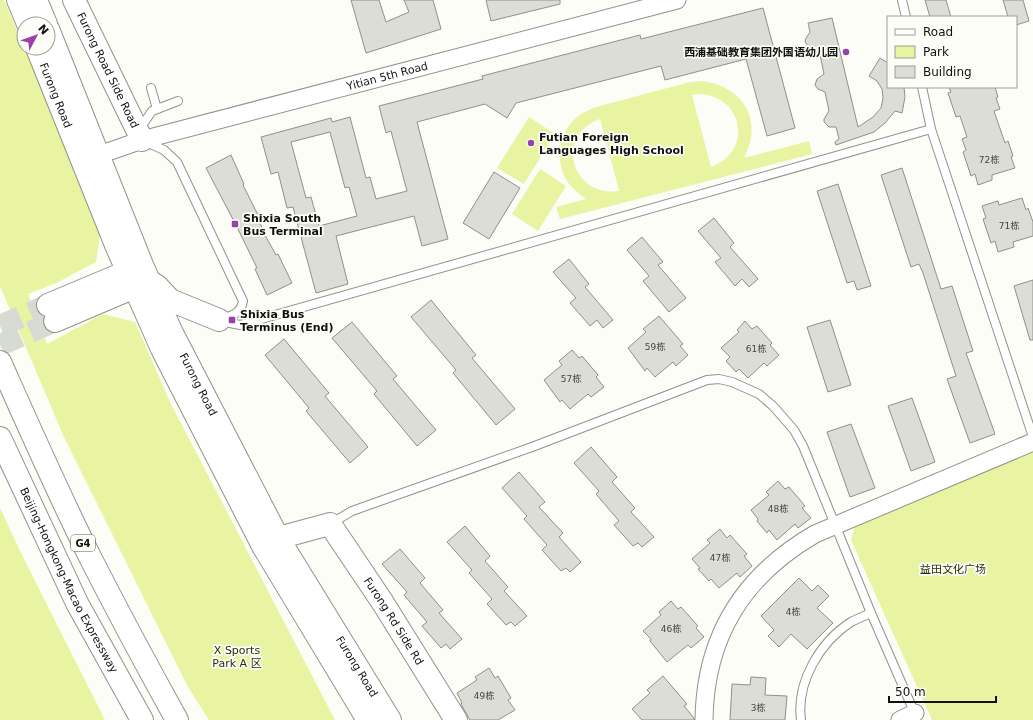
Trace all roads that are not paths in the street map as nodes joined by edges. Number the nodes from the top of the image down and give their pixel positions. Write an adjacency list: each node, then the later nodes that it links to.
1 (18, 0): 6 (main road)
2 (36, 0): 7 (main road)
3 (74, 0): 16 (main road, Furong Road Side Road)
4 (677, 0): 16 (street, Yitian 5th Road)
5 (902, 0): 8 (lane)
6 (25, 16)
7 (43, 16)
8 (906, 16)
9 (56, 49): 17 (main road, Furong Road)
10 (40, 56): 18 (main road, Furong Road)
11 (150, 88): 14 (lane)
12 (922, 88): 15 (lane)
13 (178, 101): 14 (lane)
14 (157, 110): 16 (lane)
15 (931, 129): 20 (lane); 22 (lane)
16 (140, 135): 17 (street, Yitian 5th Road); 20 (lane)
17 (99, 155): 18 (main road, Furong Road)
18 (139, 276): 19 (main road); 20 (main road); 27 (main road, Furong Road); 32 (main road, Furong Road)
19 (52, 313)
20 (219, 320)
21 (0, 362): 31 (main road, G4)
22 (1033, 437)
23 (0, 438): 30 (main road, Beijing-Hongkong-Macao Expressway)
24 (1033, 442): 26 (street)
25 (330, 524): 26 (lane); 27 (main road); 34 (main road, Furong Rd Side Rd)
26 (835, 525): 28 (lane); 35 (street)
27 (278, 538): 33 (main road, Furong Road)
28 (871, 613): 29 (lane); 36 (lane)
29 (911, 718)
30 (142, 720)
31 (177, 720)
32 (368, 720)
33 (390, 720)
34 (456, 720)
35 (704, 720)
36 (800, 720)

